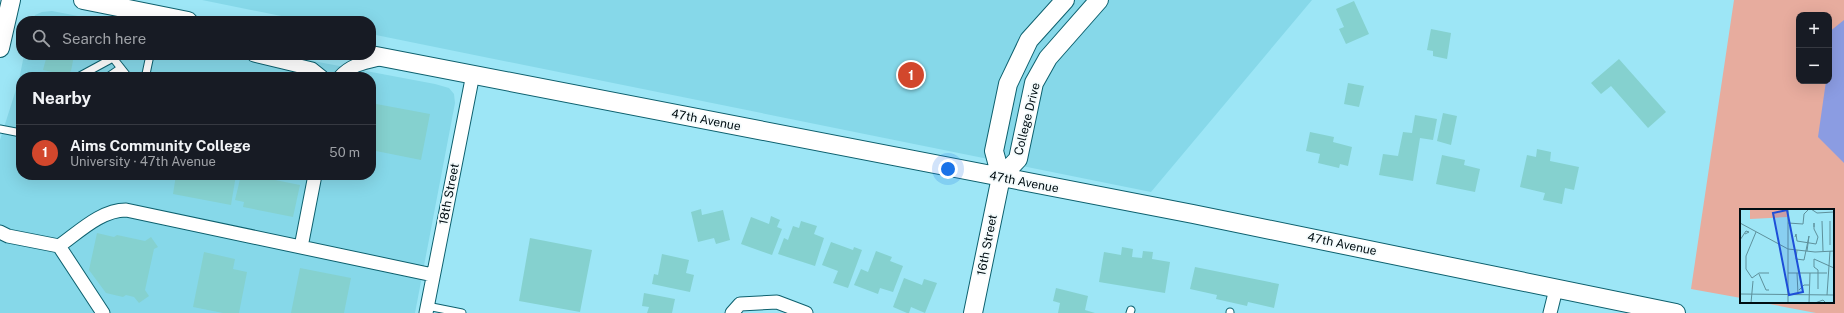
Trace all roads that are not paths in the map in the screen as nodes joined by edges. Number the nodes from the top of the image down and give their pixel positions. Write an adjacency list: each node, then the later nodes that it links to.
1 (11, 0): 8 (main road)
2 (83, 0): 6 (main road)
3 (124, 0): 6 (main road)
4 (1065, 0): 25 (main road, College Drive)
5 (1099, 0): 25 (main road, College Drive)
6 (140, 12): 7 (main road)
7 (152, 16)
8 (0, 48)
9 (378, 56): 22 (main road, 47th Avenue)
10 (109, 60): 16 (lane)
11 (115, 60): 15 (lane)
12 (149, 60): 19 (lane)
13 (275, 60): 20 (street)
14 (368, 60): 21 (street)
15 (121, 68): 17 (lane); 18 (lane)
16 (87, 72)
17 (115, 72)
18 (124, 72)
19 (146, 72)
20 (316, 72)
21 (345, 72)
22 (473, 74): 25 (main road, 47th Avenue); 30 (street, 18th Street)
23 (0, 129): 24 (lane)
24 (16, 132)
25 (1001, 177): 31 (main road, 47th Avenue); 37 (main road, 16th Street)
26 (314, 180): 29 (street)
27 (3, 235): 28 (street)
28 (59, 246): 29 (street); 34 (street)
29 (301, 247): 30 (street)
30 (433, 275): 33 (street, 18th Street)
31 (1556, 289): 38 (street); 39 (main road, 47th Avenue)
32 (736, 308): 36 (street)
33 (427, 310): 35 (lane)
34 (103, 313)
35 (462, 313)
36 (806, 313)
37 (973, 313)
38 (1550, 313)
39 (1676, 313)

